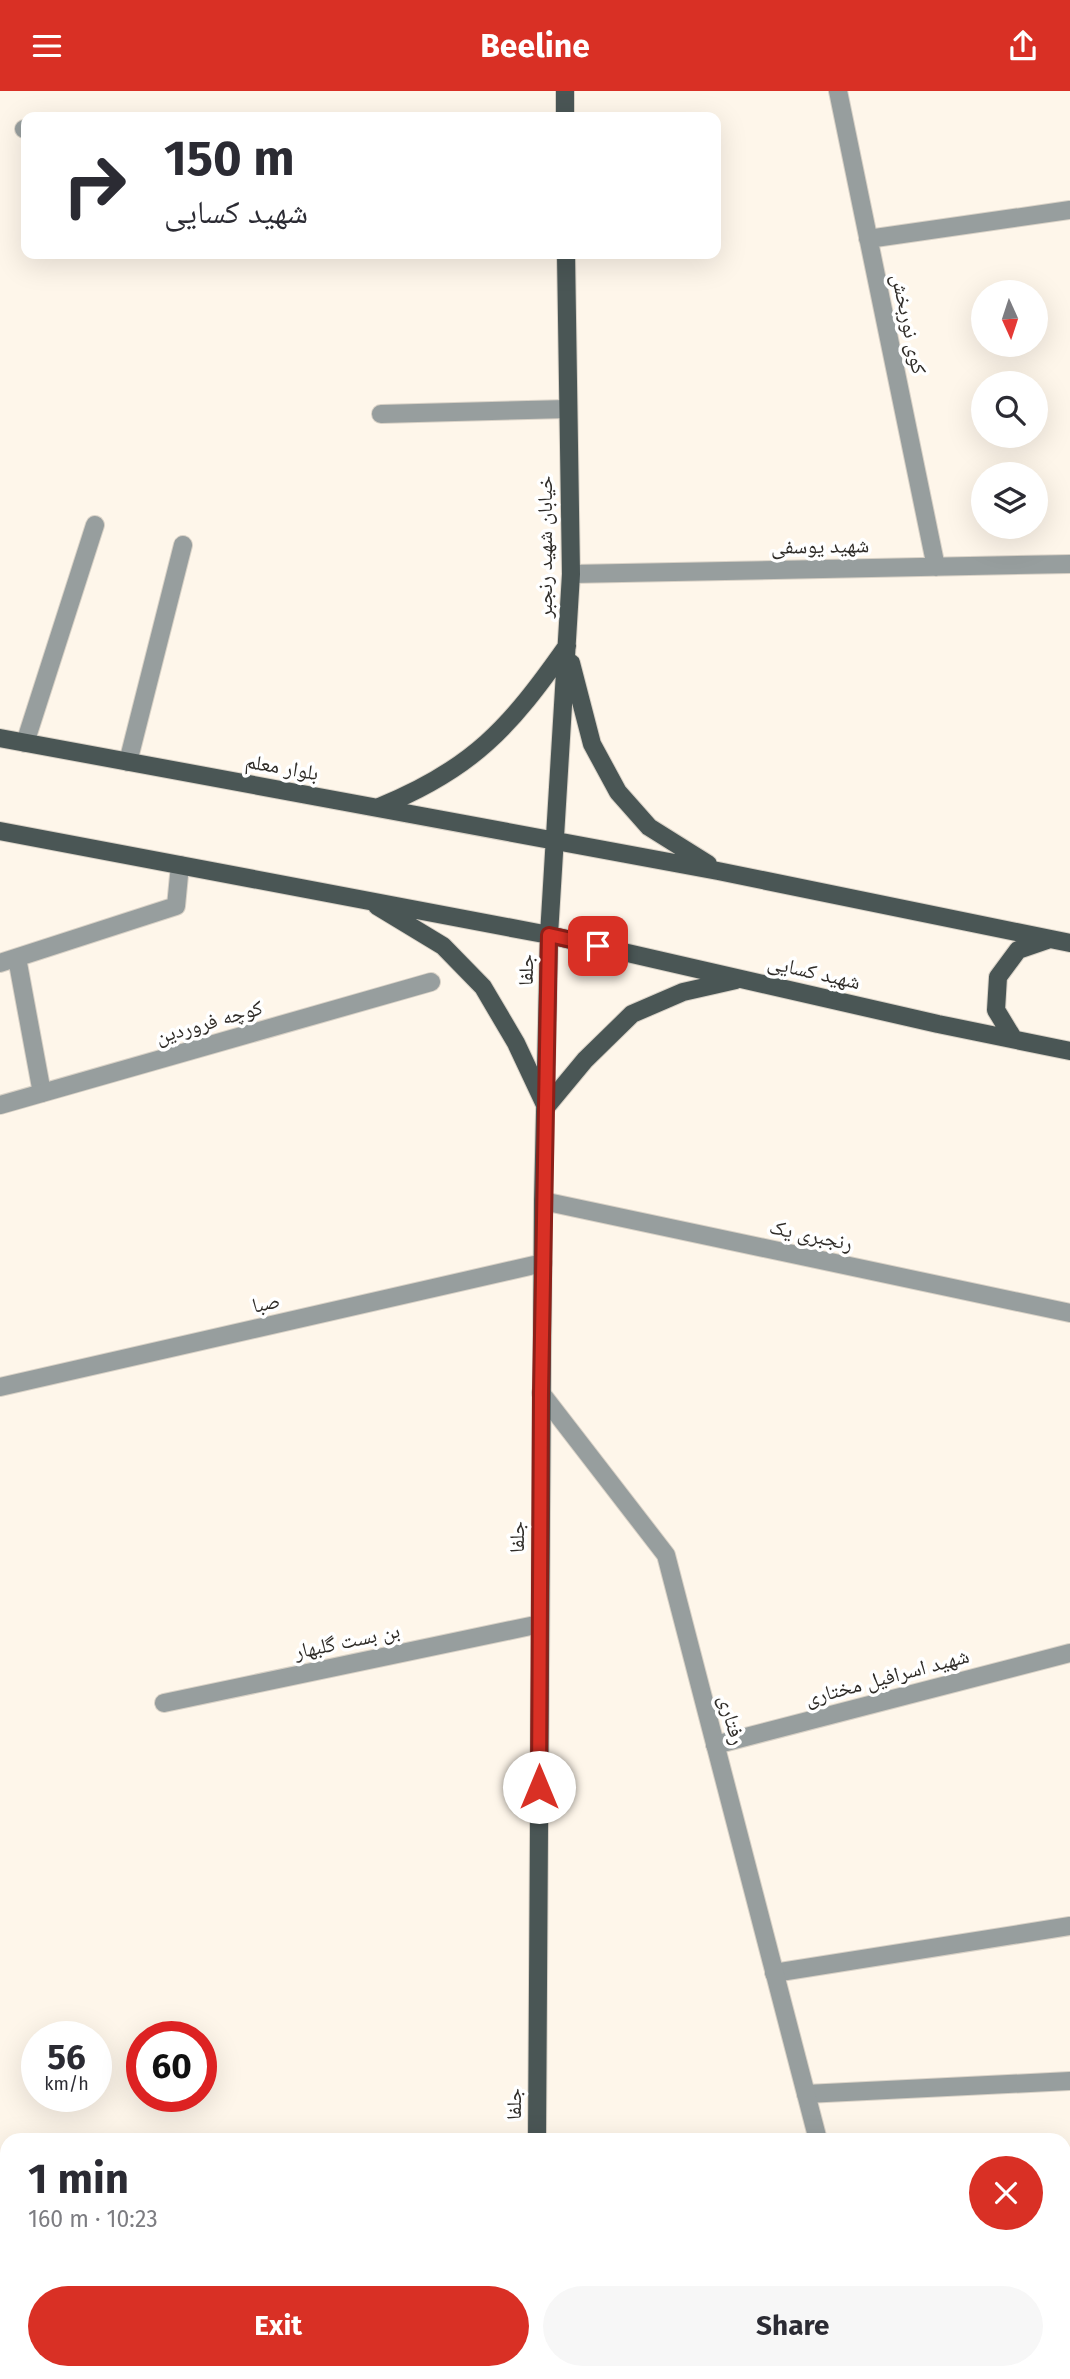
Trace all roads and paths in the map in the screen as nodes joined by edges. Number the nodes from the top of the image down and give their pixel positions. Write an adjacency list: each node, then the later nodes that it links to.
1 (565, 91): 3 (main road)
2 (838, 91): 5 (street, کوی نوربخش)
3 (565, 112)
4 (1070, 210): 5 (street)
5 (868, 239): 12 (street, کوی نوربخش)
6 (566, 259): 7 (main road, خیابان شهید رنجبر)
7 (567, 409): 8 (street); 13 (main road, خیابان شهید رنجبر)
8 (381, 414)
9 (95, 525): 16 (street)
10 (183, 545): 17 (street)
11 (1070, 564): 12 (street, شهید یوسفی)
12 (936, 567): 13 (street, شهید یوسفی)
13 (571, 574): 14 (main road, خیابان شهید رنجبر)
14 (566, 646): 18 (main road); 20 (main road, خیابان شهید رنجبر); 22 (main road)
15 (0, 738): 16 (main road, بلوار معلم)
16 (25, 743): 17 (main road, بلوار معلم)
17 (128, 762): 18 (main road, بلوار معلم)
18 (378, 807): 20 (main road, بلوار معلم)
19 (0, 831): 21 (main road)
20 (555, 840): 22 (main road); 24 (main road, خیابان شهید رنجبر)
21 (180, 865): 23 (main road); 27 (street)
22 (718, 871): 25 (main road)
23 (367, 901): 24 (main road); 34 (main road)
24 (549, 935): 28 (main road, شهید کسایی); 34 (main road, جلفا)
25 (1050, 939): 26 (main road); 30 (main road)
26 (1070, 943)
27 (9, 960): 32 (street)
28 (743, 979): 30 (main road, شهید کسایی); 34 (main road)
29 (430, 982): 32 (street, کوچه فروردین)
30 (1013, 1038): 31 (main road, شهید کسایی)
31 (1070, 1051)
32 (42, 1093): 33 (street, کوچه فروردین)
33 (0, 1105)
34 (546, 1107): 35 (main road, جلفا)
35 (543, 1201): 36 (main road, جلفا); 37 (street, رنجبری یک)
36 (543, 1263): 38 (street, صبا); 39 (main road, جلفا)
37 (1070, 1313)
38 (0, 1387)
39 (541, 1393): 40 (main road, جلفا); 43 (street, رفتاری)
40 (540, 1624): 42 (street, بن بست گلبهار); 48 (main road, جلفا)
41 (1070, 1653): 43 (street, شهید اسرافیل مختاری)
42 (164, 1703)
43 (715, 1745): 45 (street, رفتاری)
44 (1070, 1926): 45 (street)
45 (774, 1973): 47 (street, رفتاری)
46 (1070, 2081): 47 (street)
47 (806, 2094): 49 (street, رفتاری)
48 (537, 2133)
49 (816, 2133)

